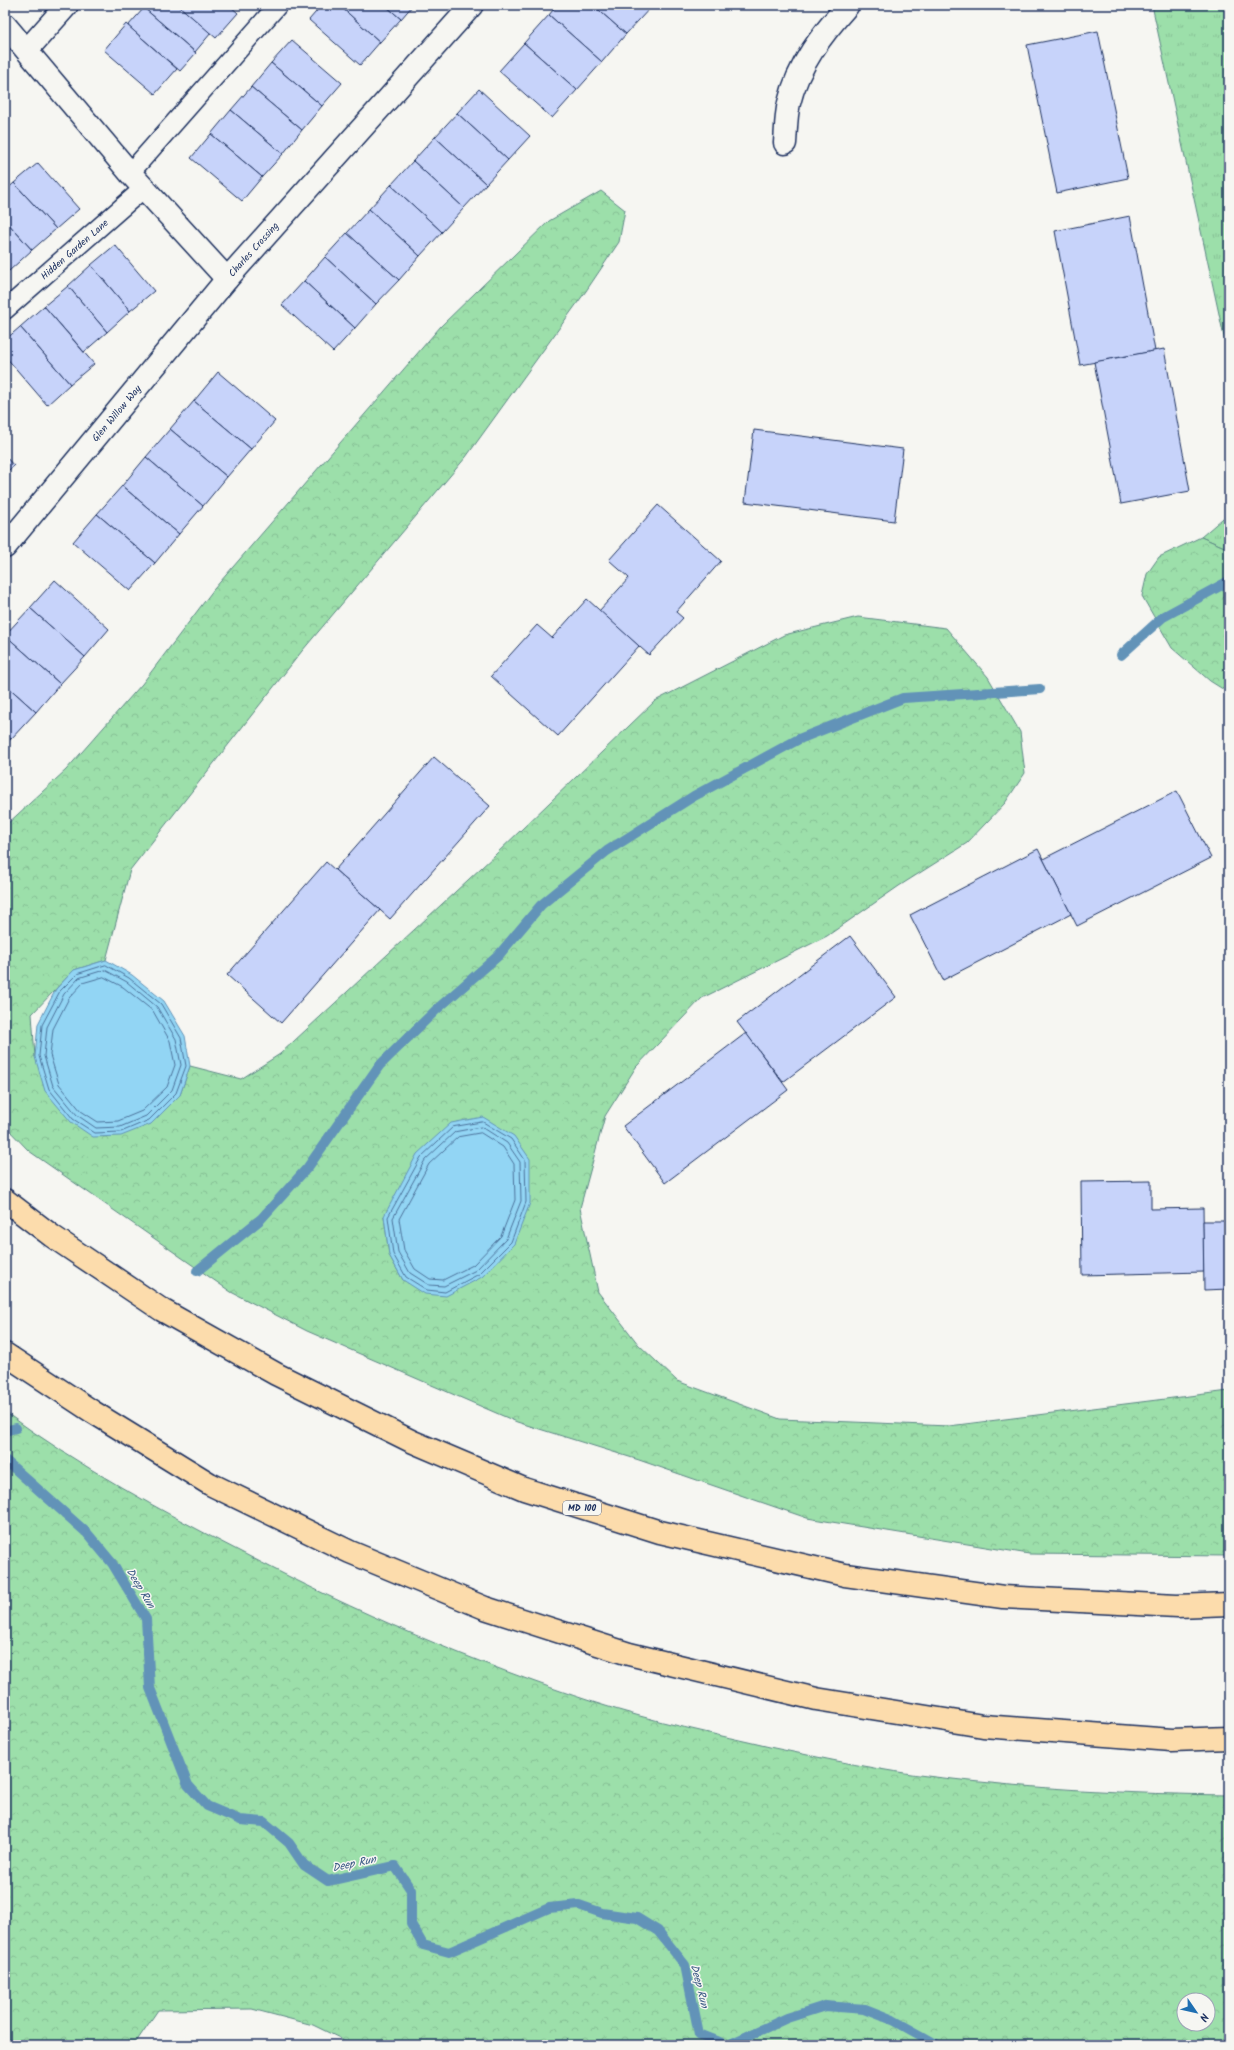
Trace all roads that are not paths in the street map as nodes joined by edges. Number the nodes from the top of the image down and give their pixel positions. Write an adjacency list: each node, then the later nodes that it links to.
1 (67, 5): 6 (street)
2 (278, 5): 8 (lane, Hidden Garden Lane)
3 (472, 5): 9 (street, Charles Crossing)
4 (848, 5): 7 (street)
5 (5, 26): 6 (street, Charles Crossing)
6 (27, 50): 8 (street, Charles Crossing)
7 (785, 143)
8 (137, 180): 9 (street, Charles Crossing); 10 (lane, Hidden Garden Lane)
9 (227, 279): 11 (street, Glen Willow Way)
10 (5, 310)
11 (5, 547)
12 (5, 1200): 14 (highway, MD 100)
13 (5, 1354): 15 (highway)
14 (1229, 1604)
15 (1229, 1738)

